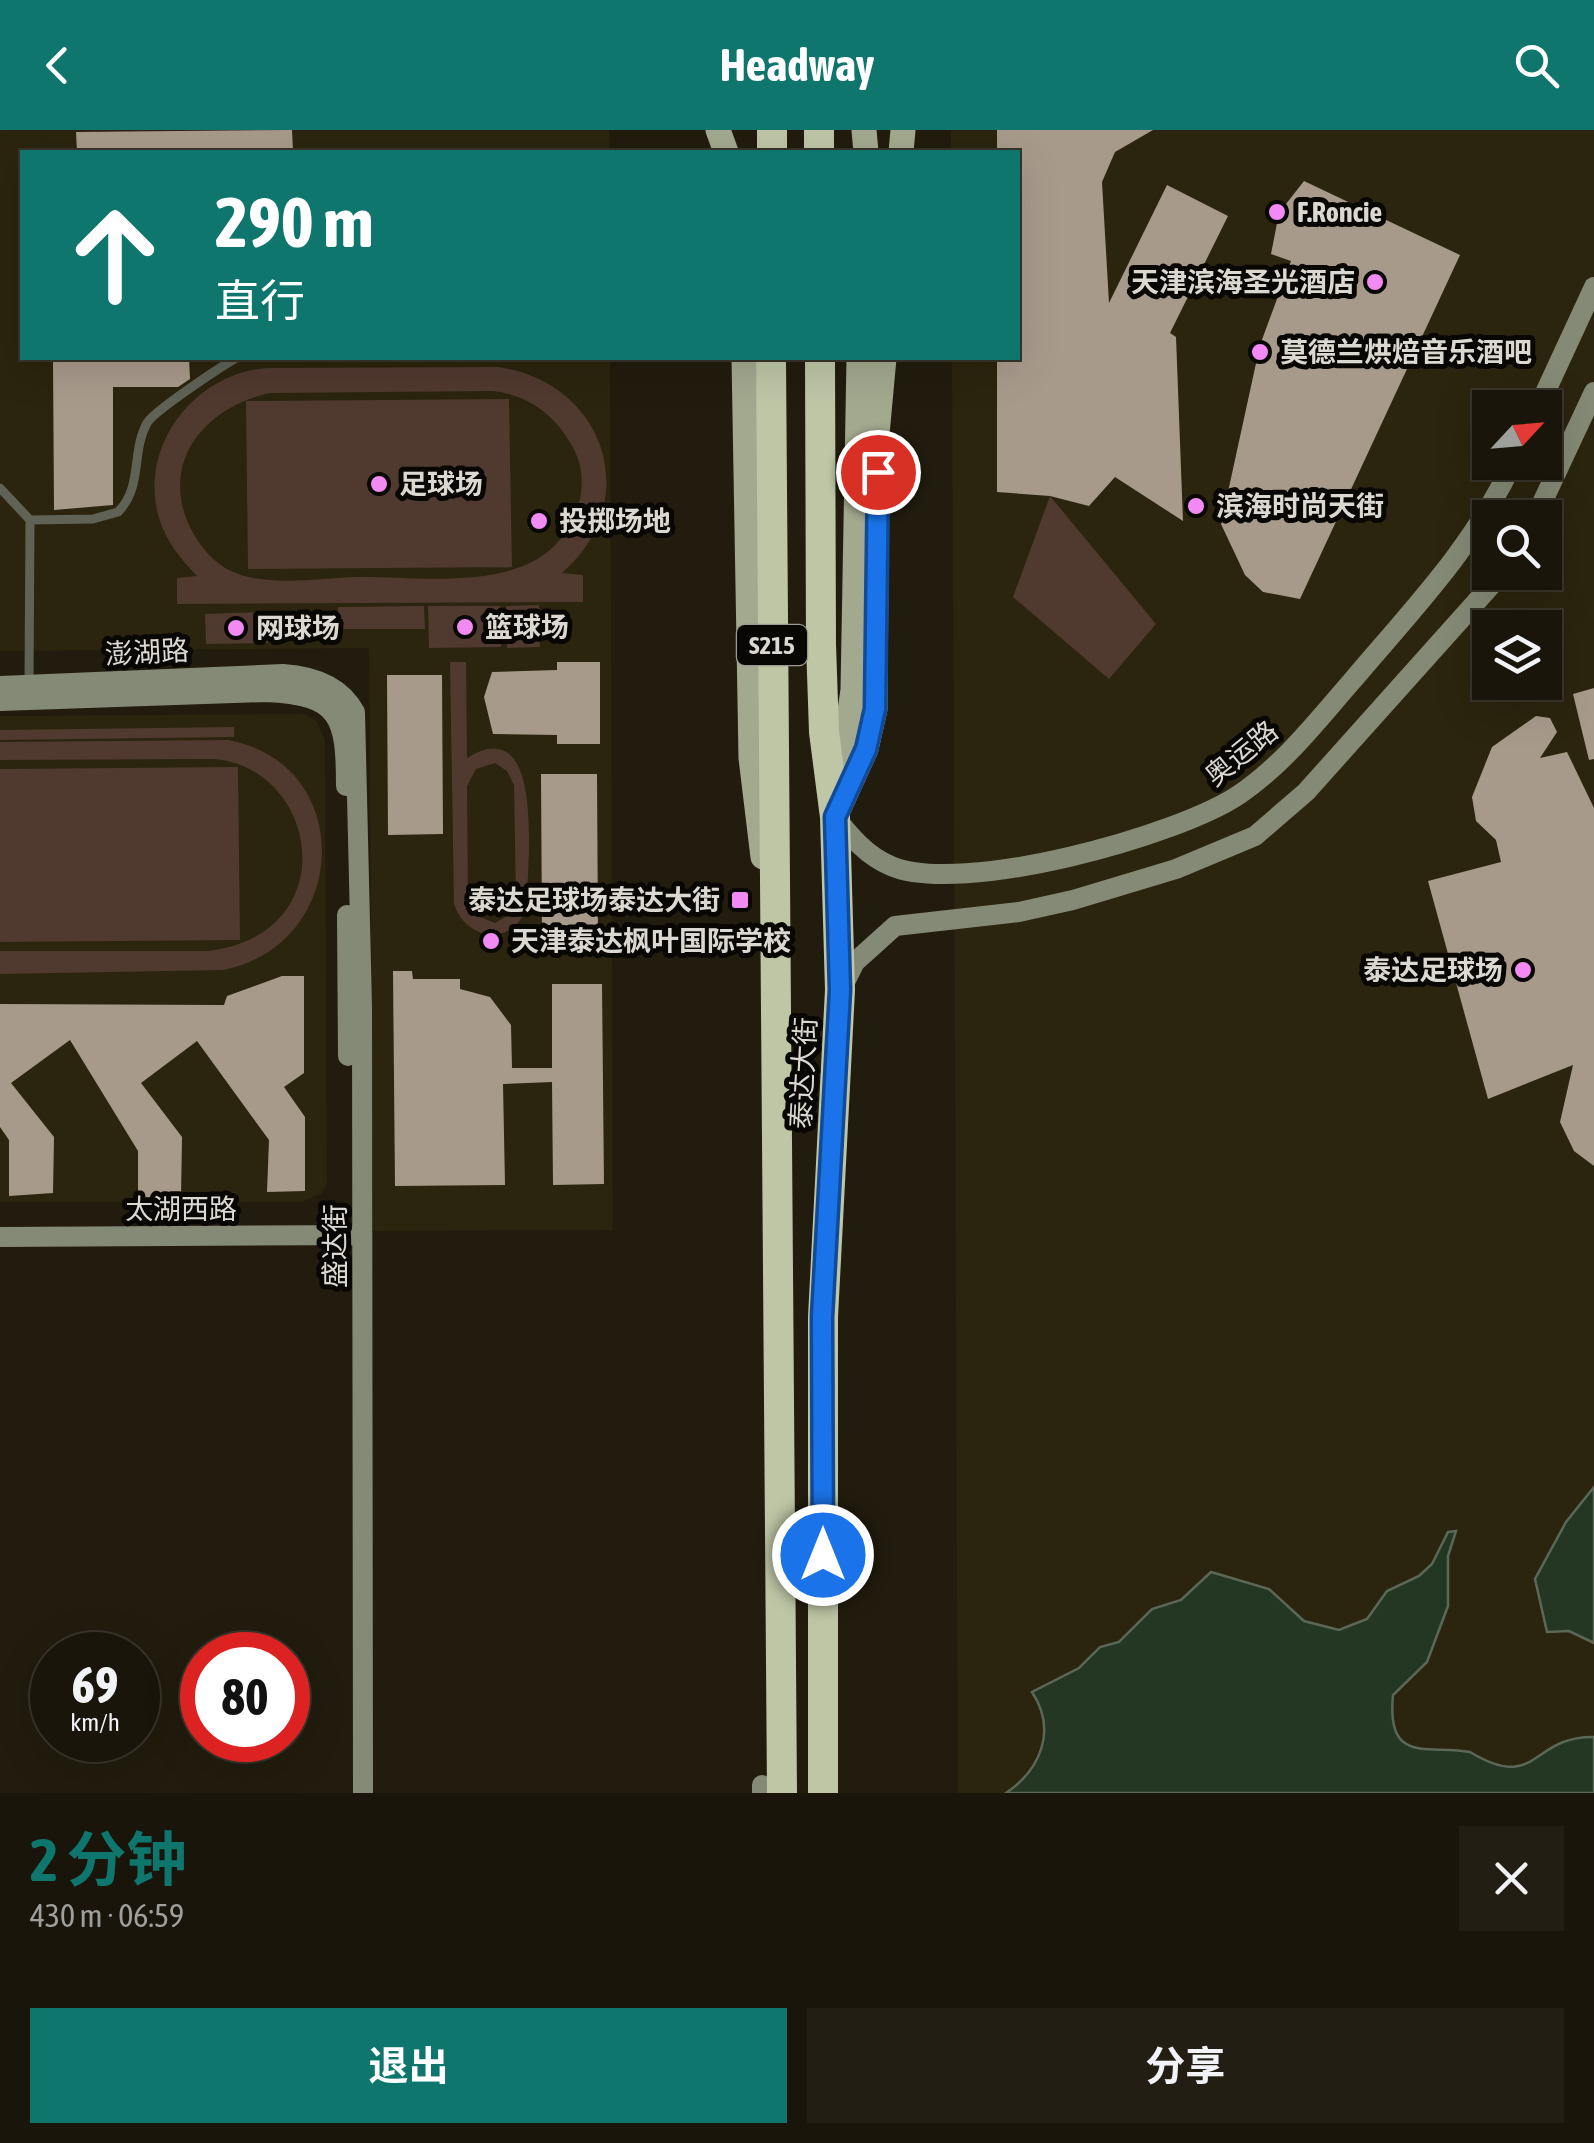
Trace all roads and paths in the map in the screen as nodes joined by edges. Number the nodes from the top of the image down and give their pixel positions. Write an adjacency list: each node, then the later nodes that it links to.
1 (1594, 287): 8 (street)
2 (233, 360): 13 (lane)
3 (744, 360): 20 (main road)
4 (772, 360): 20 (highway, 泰达大街 / S215)
5 (820, 360): 19 (highway, 泰达大街 / S215)
6 (859, 360): 19 (main road)
7 (884, 360): 19 (main road)
8 (1546, 390)
9 (1594, 392): 12 (street)
10 (1503, 480): 19 (street, 奥运路)
11 (0, 488): 13 (lane)
12 (1543, 500)
13 (30, 520): 15 (lane)
14 (1487, 590): 21 (street)
15 (30, 685): 16 (street, 澎湖路); 18 (street, 澎湖路)
16 (0, 686)
17 (0, 701): 18 (street, 澎湖路)
18 (341, 705): 22 (street, 盛达街)
19 (835, 817): 21 (highway, 泰达大街 / S215)
20 (773, 932): 24 (highway, 泰达大街)
21 (840, 990): 27 (highway, 泰达大街 / S215)
22 (356, 1235): 23 (street, 太湖西路); 25 (street, 盛达街); 26 (street, 盛达街)
23 (0, 1237)
24 (769, 1790)
25 (352, 1793)
26 (363, 1793)
27 (823, 1793)

